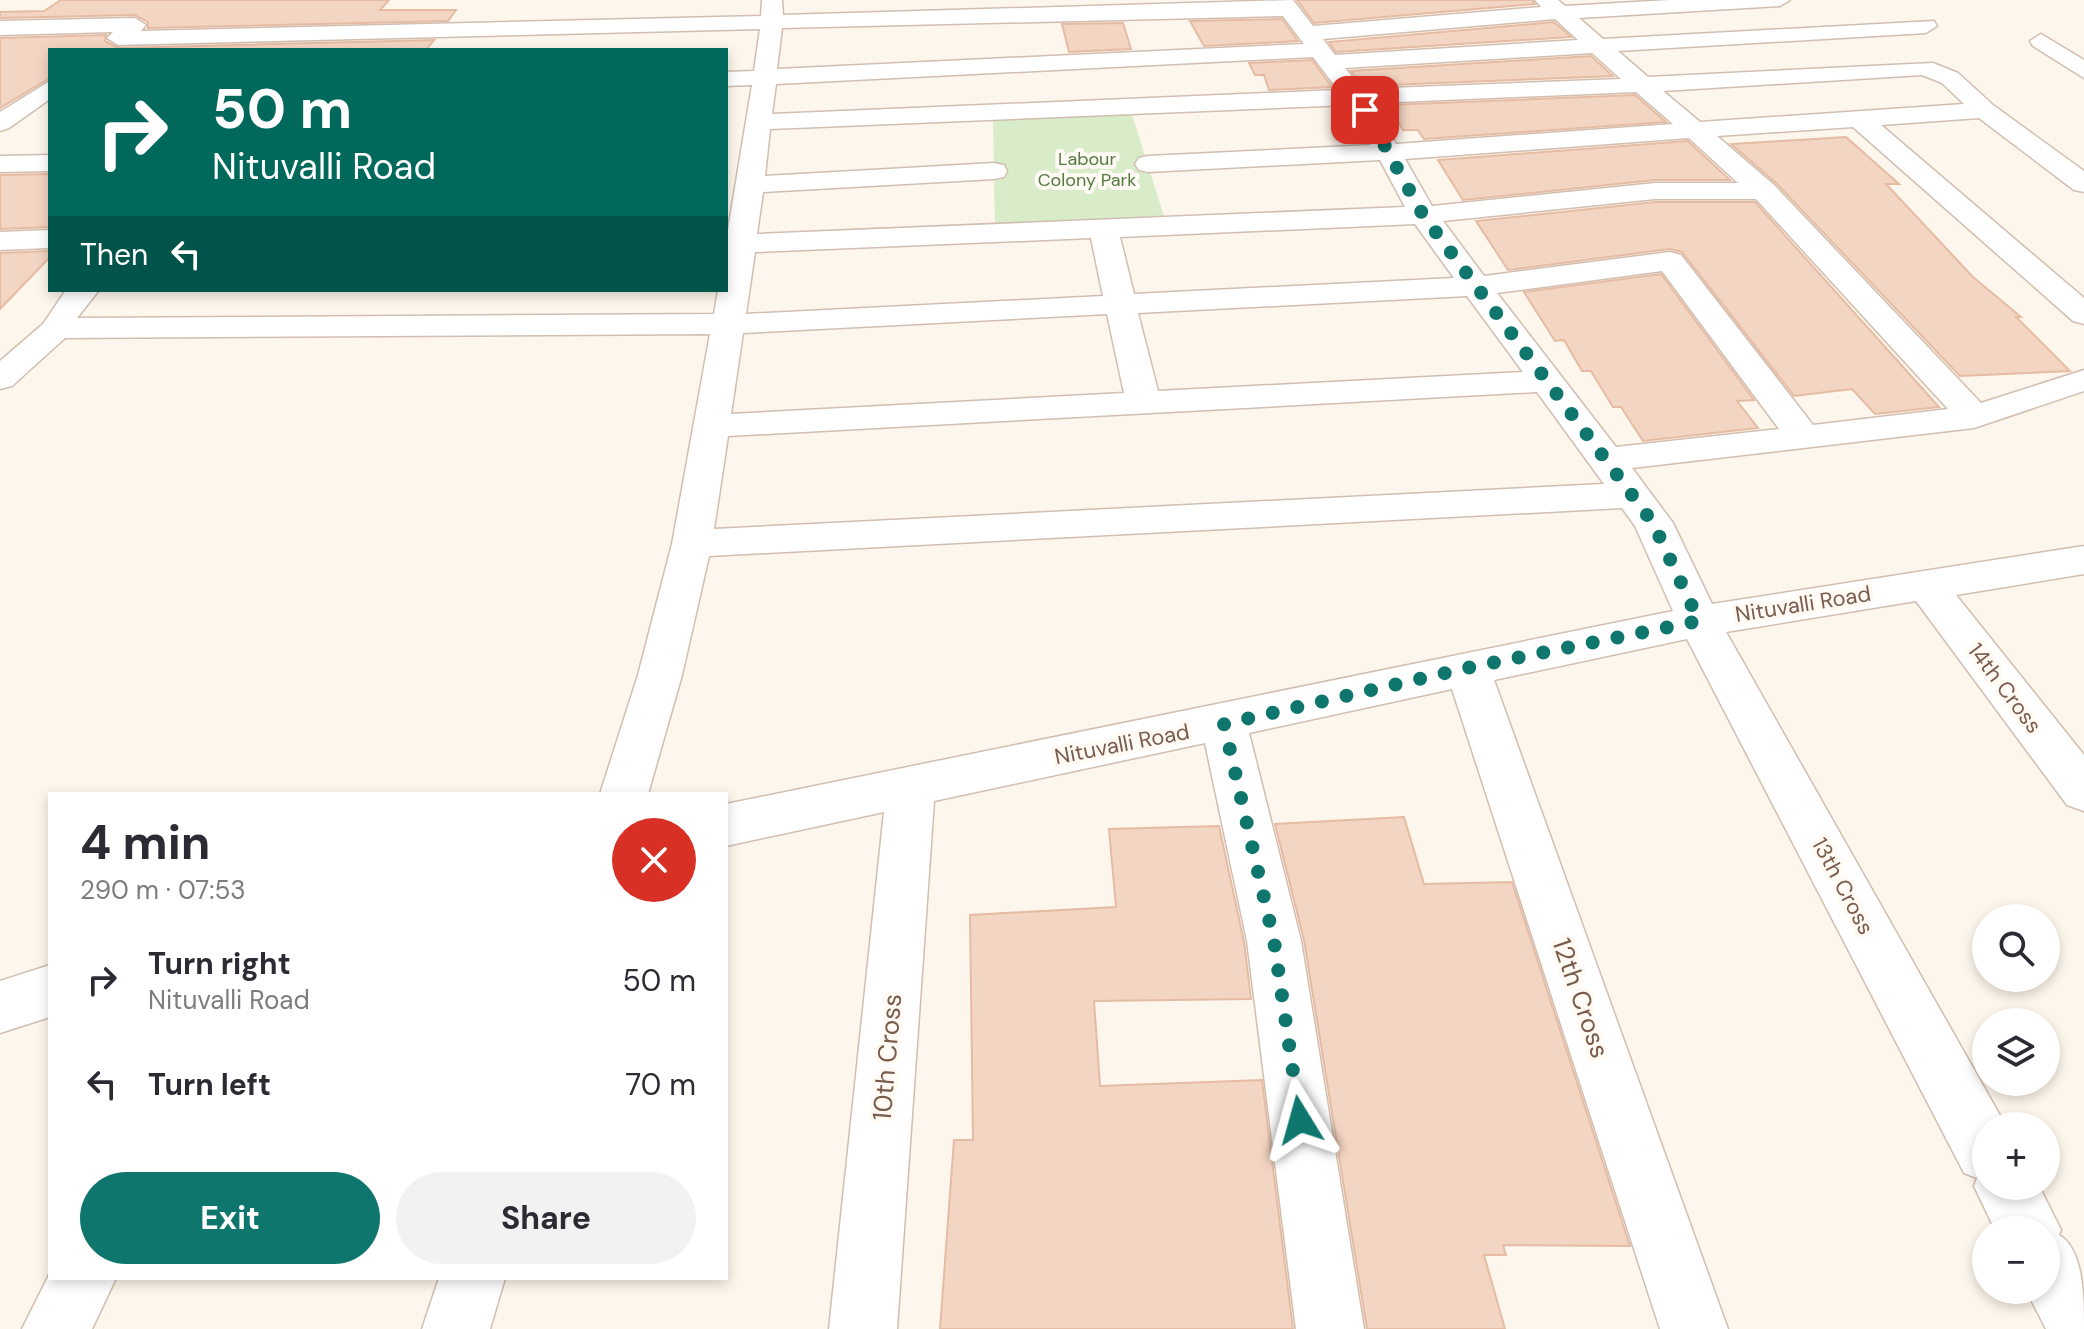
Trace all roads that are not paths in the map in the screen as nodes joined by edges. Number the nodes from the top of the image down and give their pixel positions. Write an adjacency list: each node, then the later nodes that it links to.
1 (1780, 0): 2 (street)
2 (1553, 6): 7 (street); 11 (street)
3 (772, 12): 6 (street); 8 (street); 14 (street)
4 (1926, 26): 11 (street)
5 (2, 29): 10 (street)
6 (506, 30): 10 (street); 12 (street)
7 (1307, 31): 8 (street); 8 (street); 11 (street); 17 (street, 13th Cross)
8 (1042, 32): 14 (street); 21 (street)
9 (2041, 41): 13 (street)
10 (110, 44)
11 (1596, 46): 16 (street)
12 (494, 48)
13 (2084, 71)
14 (765, 77): 15 (street); 26 (street)
15 (728, 79)
16 (1639, 85): 17 (street); 20 (street); 25 (street)
17 (1355, 97): 19 (street); 27 (street, 13th Cross)
18 (39, 103): 24 (street)
19 (1130, 108): 21 (street); 33 (street)
20 (1984, 110): 23 (street); 31 (street)
21 (1061, 111): 22 (street)
22 (993, 114): 26 (street); 30 (street)
23 (1857, 117): 25 (street); 43 (street)
24 (0, 123)
25 (1693, 129): 27 (street); 32 (street)
26 (746, 136): 34 (street)
27 (1388, 152): 33 (street); 35 (street, 13th Cross)
28 (48, 163): 29 (street)
29 (0, 164)
30 (994, 171): 34 (street); 37 (street)
31 (2084, 184)
32 (1764, 191): 35 (street); 50 (street)
33 (1157, 195): 35 (street); 36 (street)
34 (740, 215): 37 (street); 44 (street)
35 (1423, 215): 40 (street, 13th Cross)
36 (1103, 228): 37 (street); 42 (street)
37 (995, 233)
38 (48, 239): 39 (street)
39 (0, 241)
40 (1476, 286): 42 (street); 48 (street, 13th Cross); 52 (street)
41 (81, 292): 45 (street)
42 (1121, 306): 44 (street); 49 (street)
43 (2084, 314)
44 (729, 324): 45 (street); 51 (street)
45 (57, 328): 46 (street)
46 (0, 379)
47 (2084, 380): 50 (street)
48 (1547, 381): 49 (street); 53 (street, 13th Cross)
49 (1144, 405): 51 (street)
50 (1974, 417): 52 (street)
51 (712, 426): 55 (street)
52 (1804, 437): 53 (street)
53 (1605, 460): 54 (street, 13th Cross)
54 (1632, 495): 55 (street); 58 (street, 13th Cross)
55 (692, 544): 63 (street)
56 (2084, 560): 57 (street, Nituvalli Road)
57 (1926, 585): 58 (street, Nituvalli Road); 62 (street, 14th Cross)
58 (1699, 621): 59 (street, Nituvalli Road); 67 (street, 13th Cross)
59 (1467, 668): 60 (street, Nituvalli Road); 75 (street, 12th Cross)
60 (1224, 724): 61 (street, Nituvalli Road); 74 (street)
61 (911, 786): 64 (street, Nituvalli Road); 73 (street, 10th Cross)
62 (2084, 791)
63 (625, 792)
64 (728, 825)
65 (48, 992): 66 (street)
66 (0, 1007)
67 (1972, 1125)
68 (82, 1280): 71 (street)
69 (471, 1280): 72 (street)
70 (2060, 1288): 76 (street)
71 (56, 1329)
72 (456, 1329)
73 (863, 1329)
74 (1330, 1329)
75 (1694, 1329)
76 (2082, 1329)

